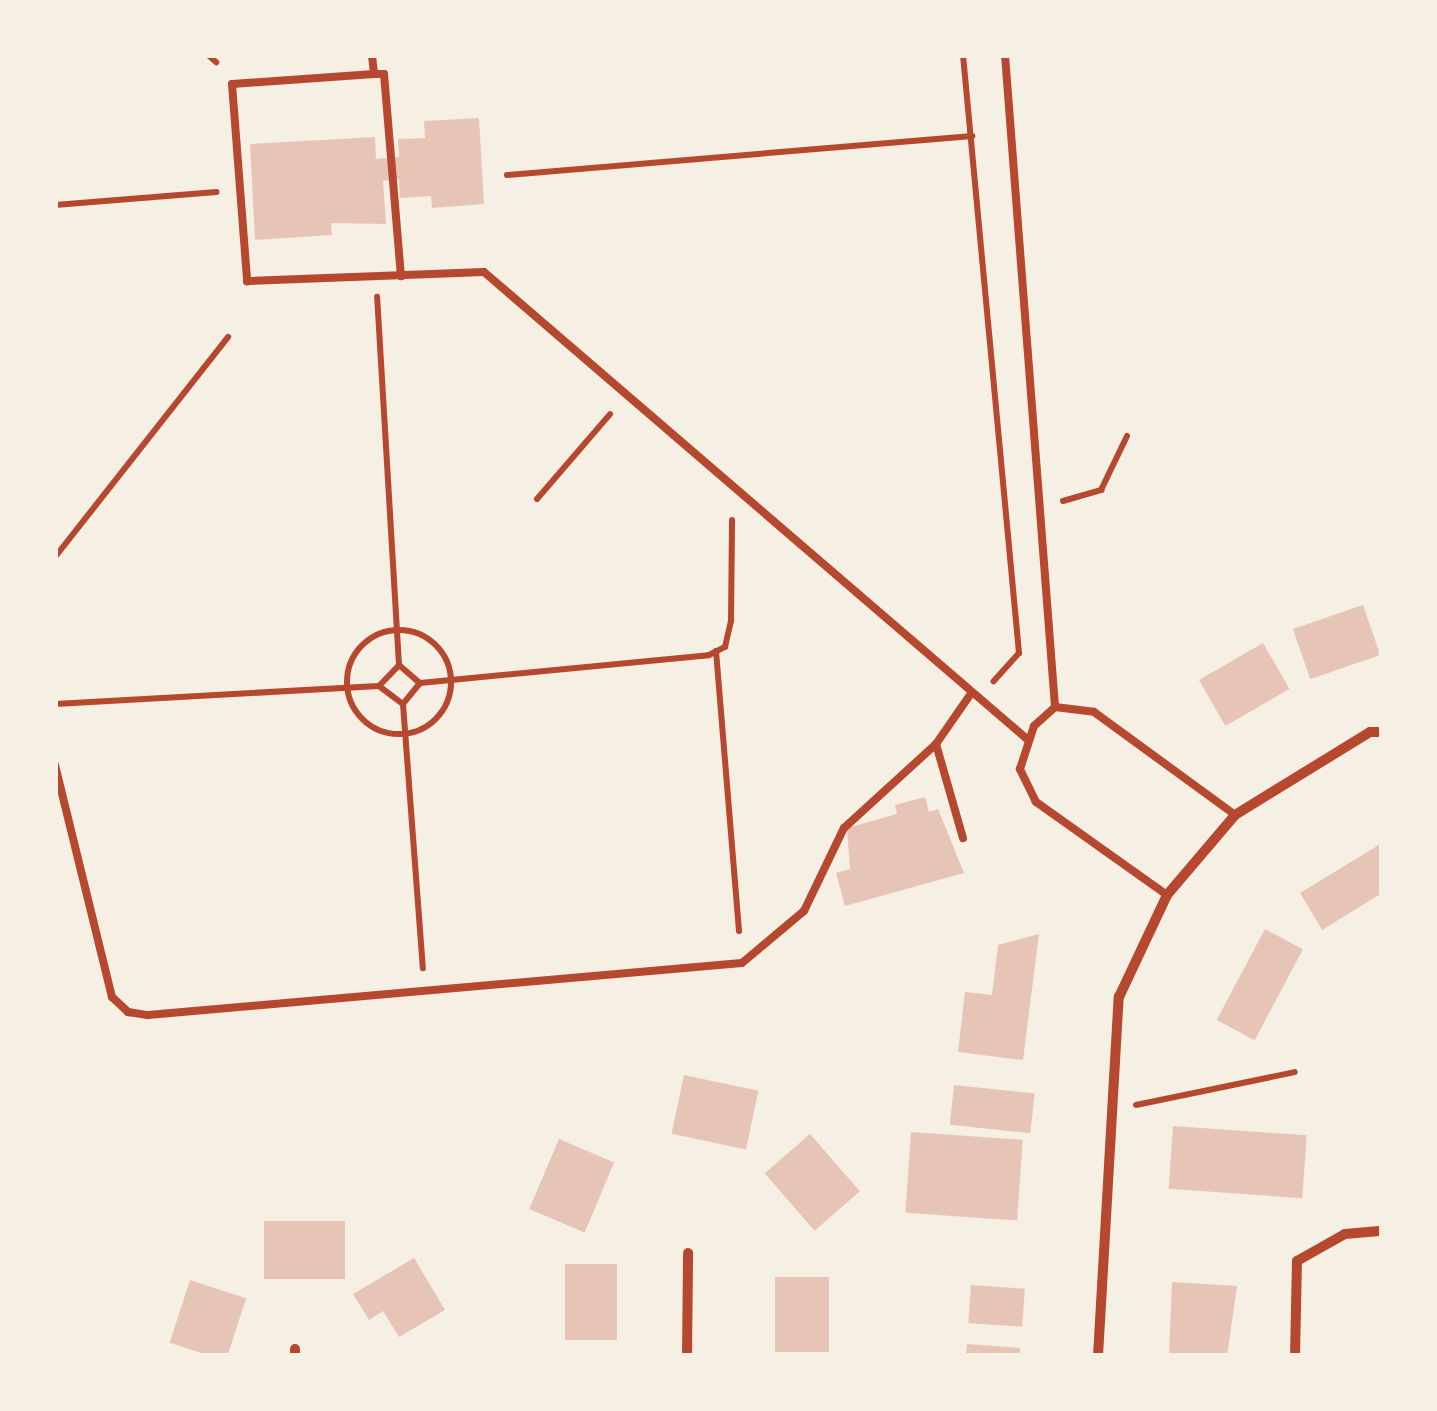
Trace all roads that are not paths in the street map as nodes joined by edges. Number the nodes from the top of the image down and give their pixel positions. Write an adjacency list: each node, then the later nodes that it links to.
1 (372, 55): 3 (lane)
2 (1004, 55): 6 (lane)
3 (374, 74): 4 (lane); 4 (lane)
4 (401, 276): 5 (lane)
5 (972, 692): 8 (lane); 9 (lane)
6 (1056, 707): 8 (lane); 11 (lane)
7 (1382, 732): 11 (street)
8 (1027, 739): 13 (lane)
9 (936, 744): 10 (lane); 12 (lane)
10 (55, 765)
11 (1235, 814): 13 (street)
12 (963, 838)
13 (1168, 895): 17 (street)
14 (1382, 1231): 18 (street)
15 (688, 1253): 16 (street)
16 (687, 1356)
17 (1098, 1356)
18 (1295, 1356)

